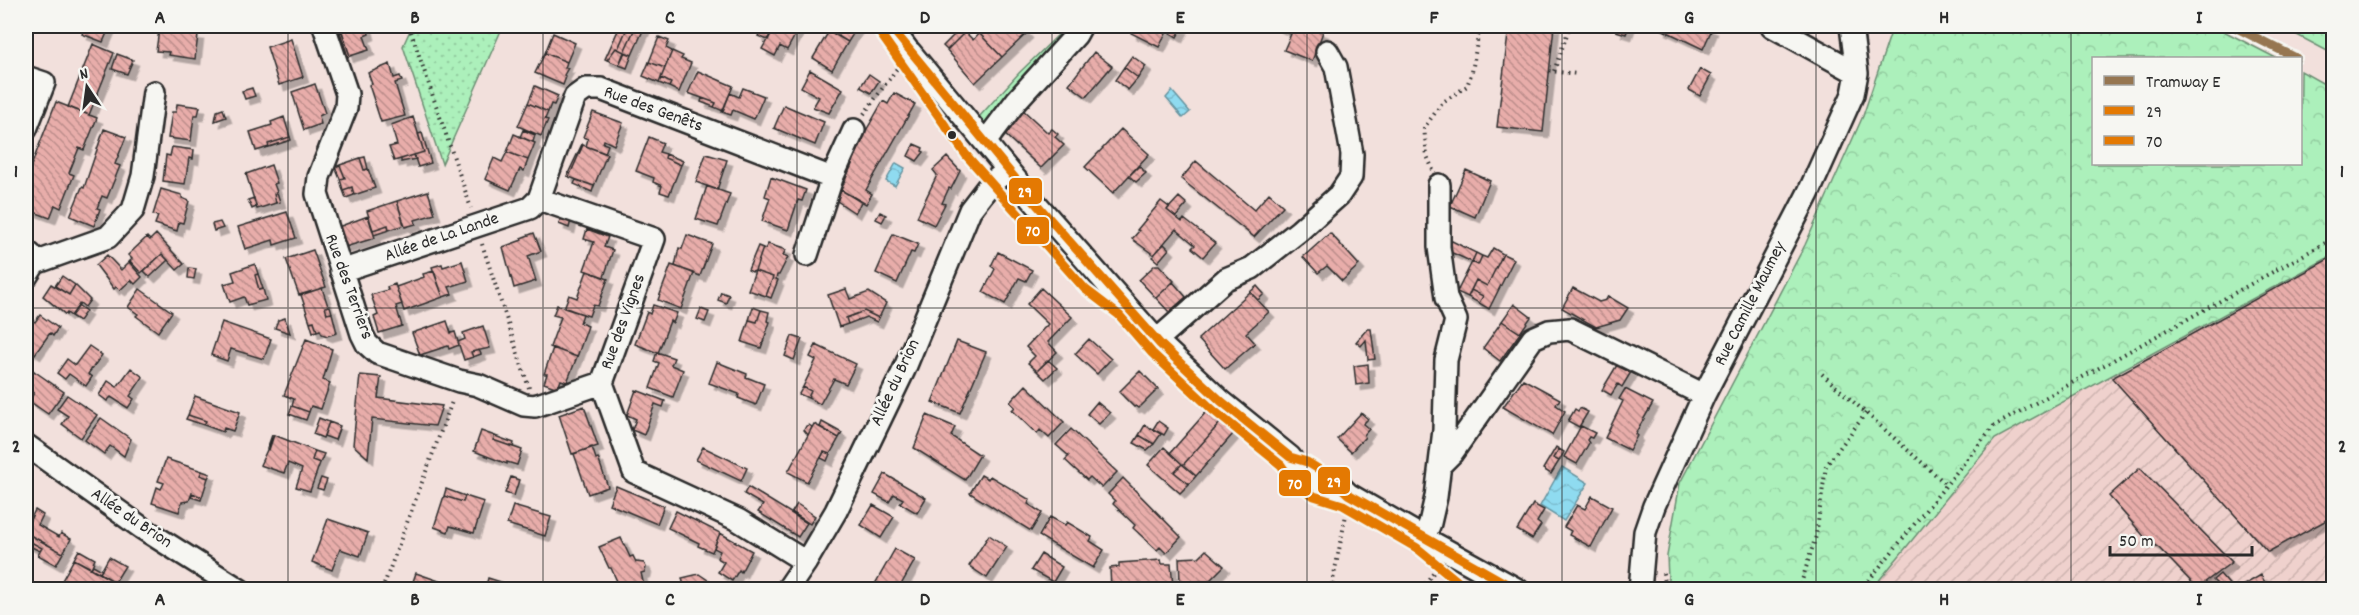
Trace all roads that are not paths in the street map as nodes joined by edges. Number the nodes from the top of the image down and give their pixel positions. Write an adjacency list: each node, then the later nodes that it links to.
1 (324, 26): 20 (street, Rue des Terriers)
2 (890, 26): 7 (street)
3 (1081, 26): 13 (street)
4 (1772, 26): 8 (street)
5 (1851, 26): 8 (street, Rue Camille Maumey)
6 (1327, 51): 21 (street)
7 (910, 52): 13 (street); 14 (street)
8 (1857, 73): 23 (street, Rue Camille Maumey)
9 (26, 77): 11 (street)
10 (153, 92): 19 (street)
11 (26, 129)
12 (854, 130): 15 (street)
13 (986, 141): 14 (street)
14 (1004, 173): 21 (street); 27 (street, Allée du Brion)
15 (832, 178): 17 (street, Rue des Genêts); 18 (street)
16 (1439, 185): 25 (street)
17 (539, 199): 20 (street, Allée de La Lande); 22 (street, Rue des Vignes)
18 (807, 255)
19 (29, 264)
20 (341, 272): 22 (street, Rue des Terriers)
21 (1157, 340): 26 (street)
22 (602, 383): 27 (street, Rue des Vignes)
23 (1704, 395): 25 (street); 28 (street, Rue Camille Maumey)
24 (26, 445): 29 (street, Allée du Brion)
25 (1440, 465): 26 (street)
26 (1424, 538): 31 (street); 32 (street)
27 (806, 562): 30 (street, Allée du Brion)
28 (1642, 587)
29 (240, 590)
30 (786, 590)
31 (1491, 590)
32 (1518, 590)

